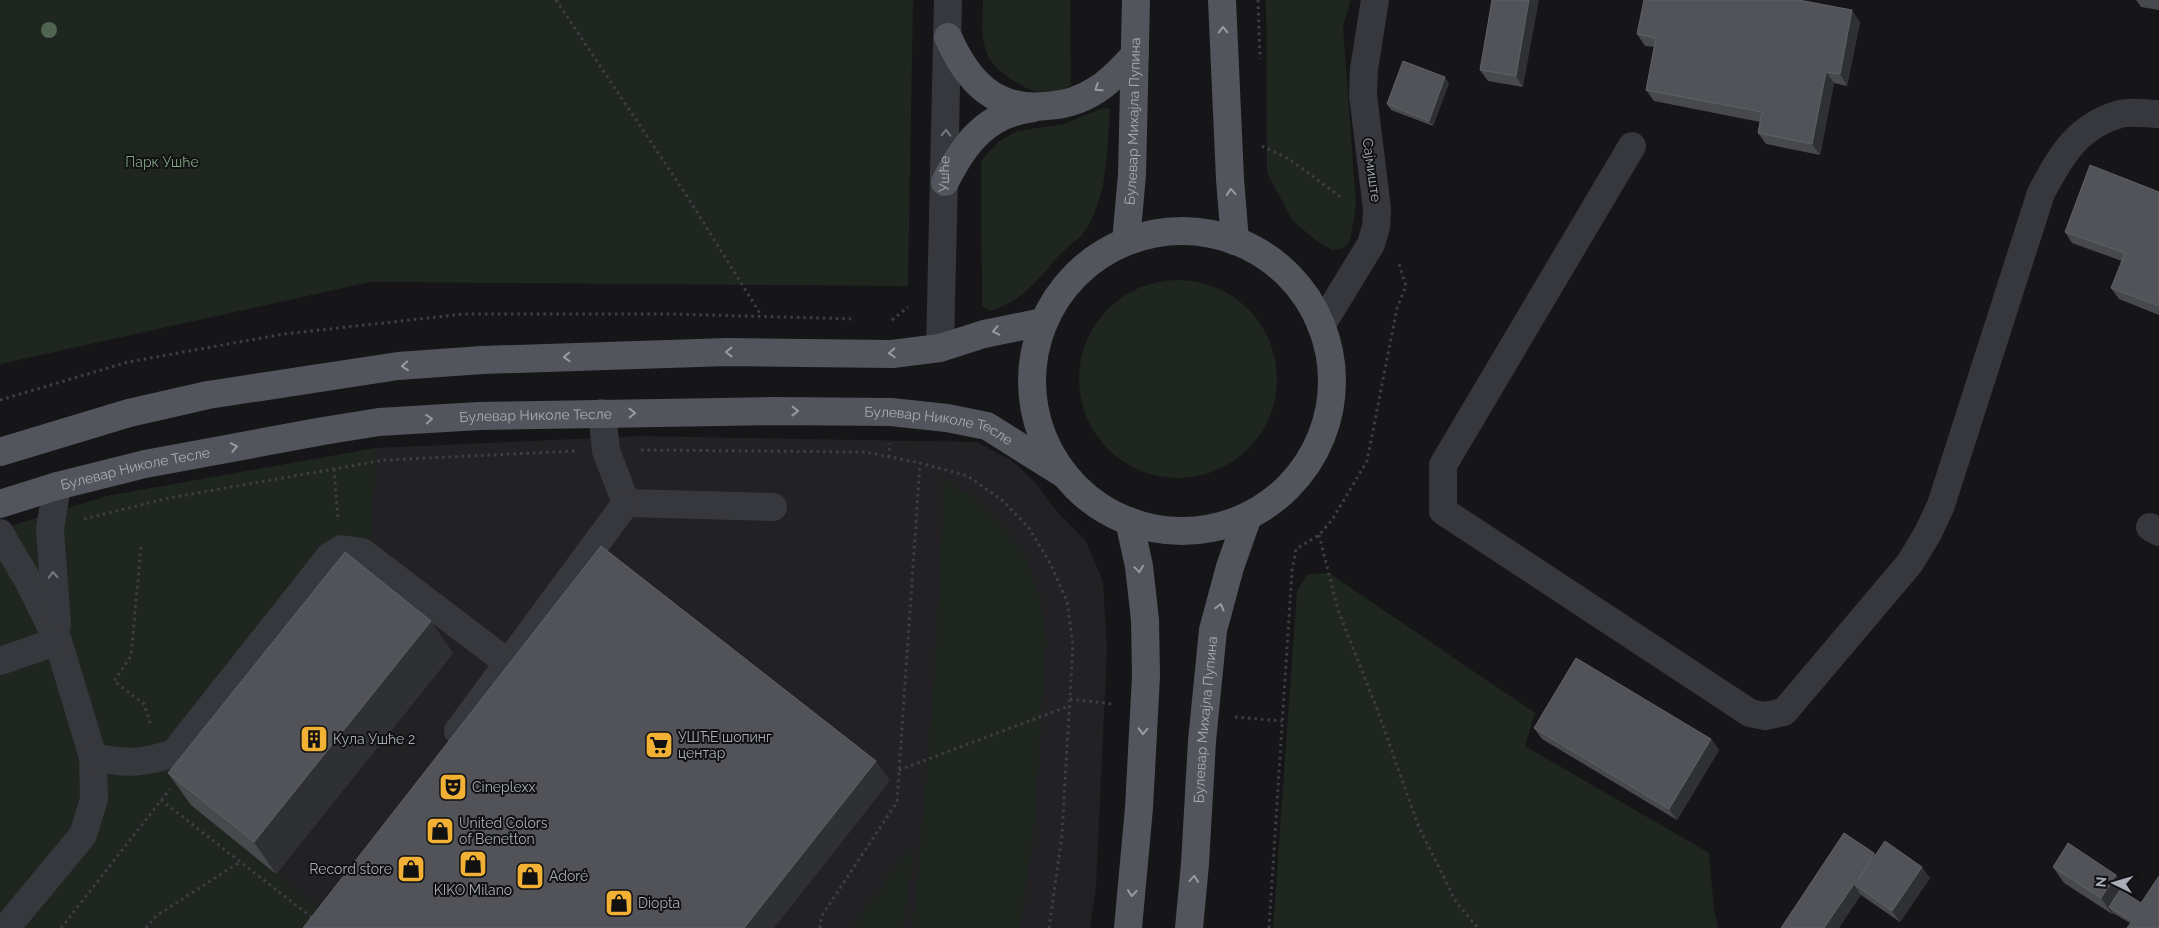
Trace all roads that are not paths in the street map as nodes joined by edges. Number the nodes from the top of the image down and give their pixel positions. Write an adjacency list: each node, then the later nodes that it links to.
1 (948, 0): 5 (street, Ушће)
2 (1136, 0): 6 (main road, Булевар Михајла Пупина)
3 (1222, 0): 12 (main road, one-way to 3)
4 (1375, 0): 14 (street, Сајмиште)
5 (948, 37): 7 (main road); 10 (street, Ушће, one-way to 5)
6 (1134, 55): 7 (main road, one-way to 7); 11 (main road, Булевар Михајла Пупина)
7 (1037, 107): 10 (main road)
8 (2159, 114): 9 (street)
9 (1632, 146)
10 (945, 182): 15 (street, Ушће)
11 (1126, 241): 12 (main road); 13 (main road)
12 (1235, 241): 14 (main road)
13 (1044, 322): 15 (main road, one-way to 15); 18 (main road)
14 (1321, 326): 23 (main road)
15 (940, 348): 17 (main road, one-way to 17)
16 (602, 413): 18 (main road, Булевар Николе Тесле, one-way to 18); 19 (main road, Булевар Николе Тесле, one-way to 16); 20 (street)
17 (0, 452)
18 (1065, 475): 24 (main road)
19 (57, 486): 21 (main road, Булевар Николе Тесле); 26 (street, one-way to 19)
20 (626, 503): 22 (street); 28 (street)
21 (0, 504)
22 (773, 507)
23 (1248, 516): 24 (main road); 33 (main road, Булевар Михајла Пупина, one-way to 23)
24 (1129, 522): 32 (main road, one-way to 32)
25 (0, 534): 26 (street)
26 (58, 641): 27 (street); 30 (street)
27 (0, 661)
28 (508, 663): 29 (street); 30 (street)
29 (443, 751)
30 (93, 757): 31 (street)
31 (6, 928)
32 (1128, 928)
33 (1189, 928)

